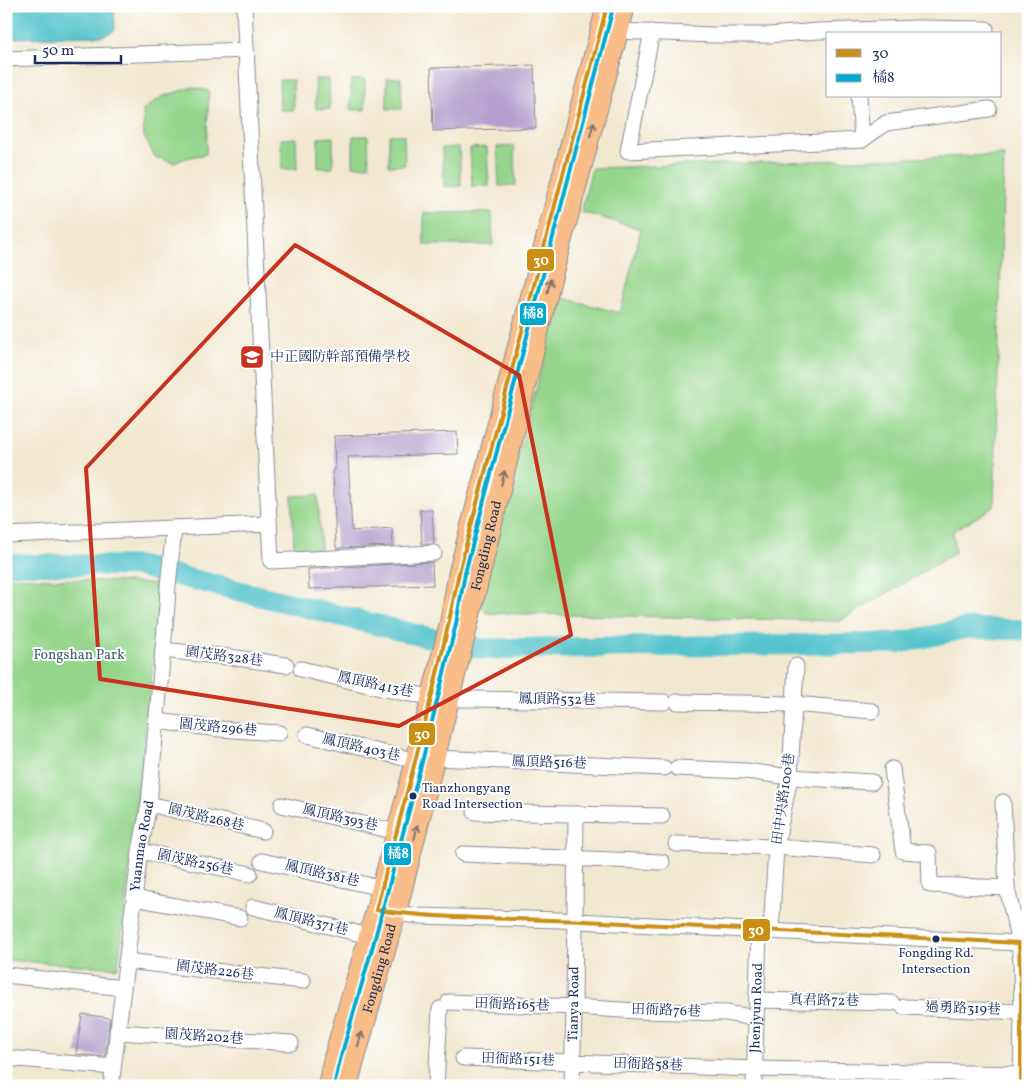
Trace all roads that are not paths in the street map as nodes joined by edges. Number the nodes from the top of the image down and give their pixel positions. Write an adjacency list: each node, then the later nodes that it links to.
1 (244, 6): 9 (street)
2 (607, 6): 18 (main road, Fongding Road)
3 (625, 6): 5 (main road, Fongding Road)
4 (986, 29): 7 (street)
5 (618, 31): 6 (street); 18 (main road, Fongding Road, one-way to 5)
6 (652, 32): 8 (street); 13 (street)
7 (854, 32)
8 (826, 33)
9 (246, 50): 10 (street); 14 (street)
10 (6, 59)
11 (859, 98): 13 (street)
12 (989, 109): 13 (street)
13 (862, 140)
14 (269, 524): 15 (street); 17 (street)
15 (174, 528): 16 (street); 19 (street, Yuanmao Road)
16 (6, 535)
17 (434, 553)
18 (459, 625): 23 (main road, Fongding Road)
19 (163, 650): 20 (street, 園茂路328巷); 26 (street, Yuanmao Road)
20 (286, 665)
21 (796, 666): 24 (street, 田中央路100巷)
22 (301, 669): 23 (street, 鳳頂路413巷)
23 (440, 698): 24 (street, 鳳頂路532巷); 29 (main road, Fongding Road)
24 (794, 704): 25 (street, 鳳頂路532巷); 31 (street, 田中央路100巷)
25 (872, 711)
26 (157, 722): 27 (street, 園茂路296巷); 34 (street, Yuanmao Road)
27 (279, 733)
28 (307, 735): 29 (street, 鳳頂路403巷)
29 (425, 760): 31 (street, 鳳頂路516巷); 40 (main road, Fongding Road); 55 (main road, Fongding Road, one-way to 29)
30 (892, 769): 51 (street)
31 (790, 777): 32 (street, 鳳頂路516巷); 42 (street, 田中央路100巷)
32 (872, 782)
33 (1003, 802): 51 (street)
34 (150, 804): 39 (street, 園茂路268巷); 43 (street, Yuanmao Road)
35 (282, 805): 40 (street, 鳳頂路393巷)
36 (475, 812): 37 (street)
37 (576, 814): 38 (street); 46 (street, Tianya Road)
38 (662, 816)
39 (263, 831)
40 (397, 832): 50 (main road, Fongding Road)
41 (676, 844): 42 (street)
42 (776, 847): 45 (street); 58 (street, 田中央路100巷)
43 (140, 851): 49 (street, 園茂路256巷); 52 (street, Yuanmao Road)
44 (463, 854): 46 (street)
45 (872, 854)
46 (576, 858): 48 (street); 57 (street, Tianya Road)
47 (262, 861): 50 (street, 鳳頂路381巷)
48 (662, 862)
49 (250, 874)
50 (382, 888): 54 (main road, Fongding Road)
51 (1006, 888): 60 (street)
52 (134, 898): 56 (street); 61 (street, Yuanmao Road)
53 (253, 908): 59 (street, 鳳頂路371巷)
54 (376, 910): 55 (street); 59 (main road, Fongding Road)
55 (396, 913): 57 (street); 80 (main road, Fongding Road, one-way to 55)
56 (240, 918)
57 (575, 921): 58 (street); 67 (street, Tianya Road)
58 (765, 931): 60 (street); 65 (street, Jhenjyun Road)
59 (369, 936): 79 (main road, Fongding Road)
60 (1023, 947): 68 (street)
61 (126, 961): 63 (street, 園茂路226巷); 64 (street, Yuanmao Road)
62 (6, 975): 64 (street)
63 (303, 981)
64 (123, 988): 70 (street, Yuanmao Road)
65 (757, 1000): 66 (street, 真君路72巷); 69 (street, Jhenjyun Road)
66 (898, 1005): 68 (street, 過勇路319巷)
67 (574, 1007): 69 (street, 田衙路76巷); 74 (street, Tianya Road); 81 (street, 田衙路165巷)
68 (1022, 1012): 77 (street)
69 (756, 1018): 76 (street, Jhenjyun Road)
70 (117, 1032): 71 (street, 園茂路202巷); 75 (street, Yuanmao Road)
71 (291, 1043)
72 (6, 1058): 75 (street)
73 (463, 1058): 74 (street, 田衙路151巷)
74 (572, 1062): 76 (street, 田衙路58巷); 82 (street, Tianya Road)
75 (113, 1067): 78 (street, Yuanmao Road)
76 (755, 1069): 77 (street, 田衙路58巷); 83 (street, Jhenjyun Road)
77 (1021, 1080)
78 (111, 1086)
79 (328, 1086)
80 (347, 1086)
81 (436, 1086)
82 (572, 1086)
83 (754, 1086)

